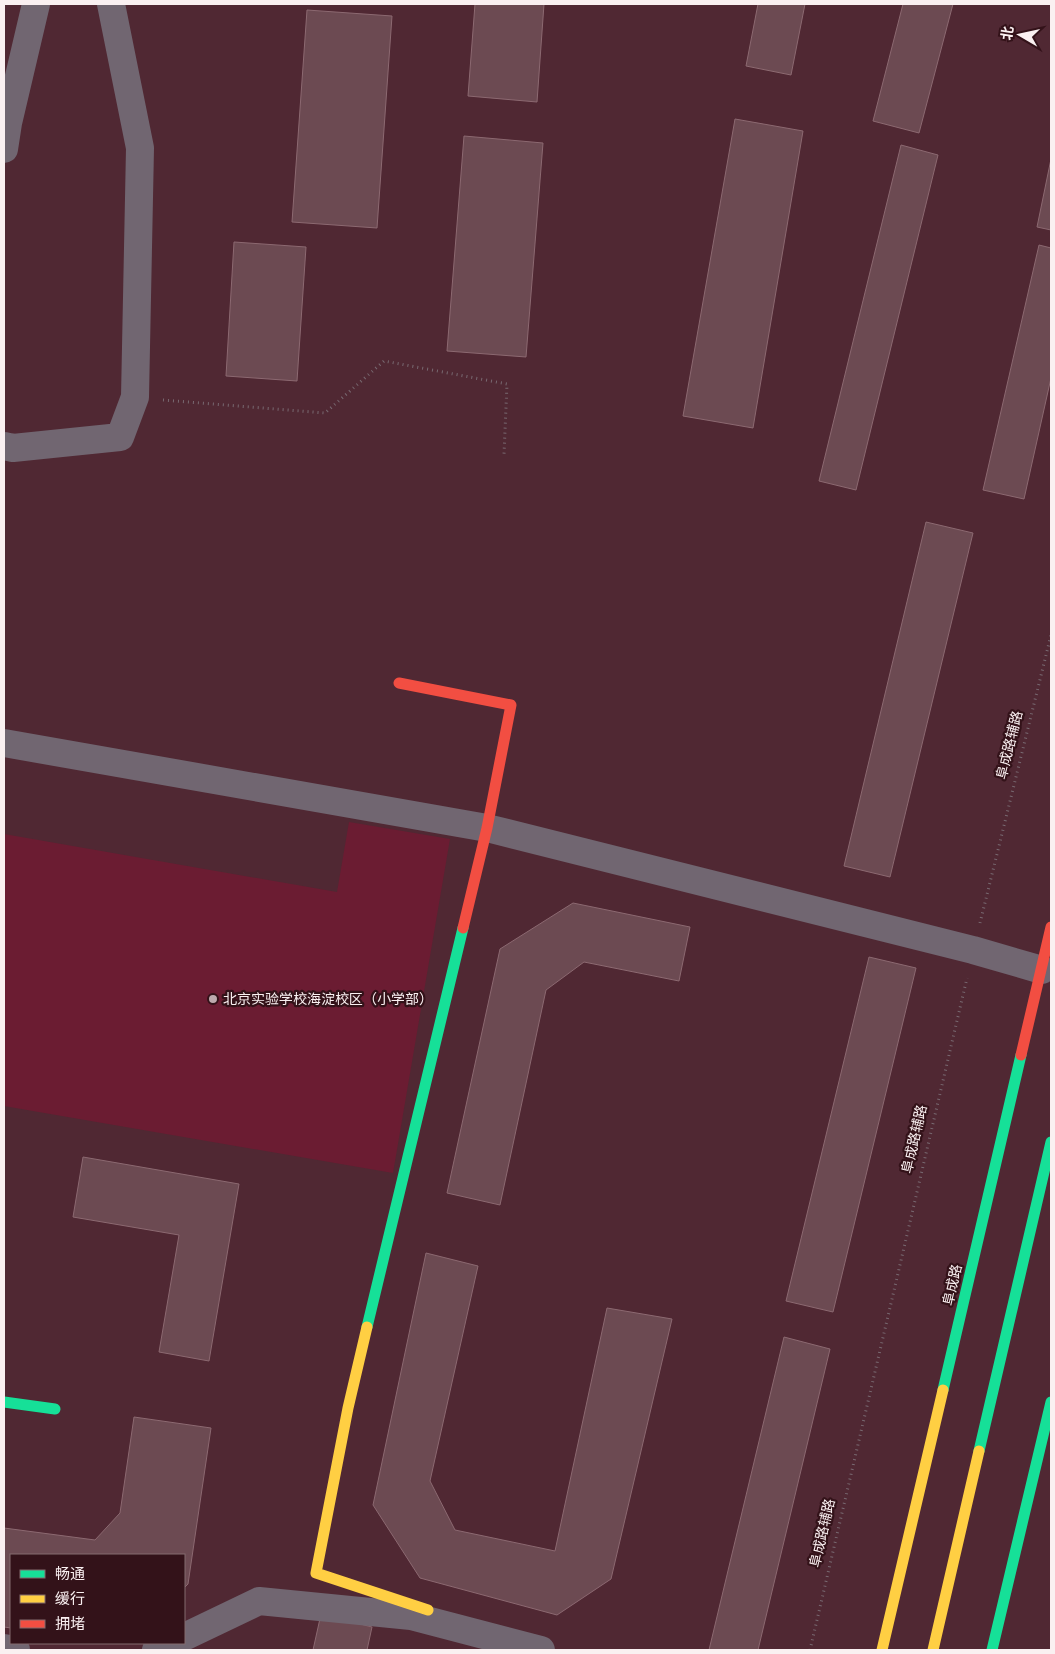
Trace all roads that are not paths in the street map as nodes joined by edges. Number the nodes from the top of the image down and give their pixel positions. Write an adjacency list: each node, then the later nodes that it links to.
1 (36, 4): 3 (street)
2 (111, 4): 4 (street)
3 (4, 149)
4 (4, 446)
5 (400, 683): 7 (main road)
6 (4, 743): 7 (street)
7 (487, 828): 9 (street); 14 (main road)
8 (1051, 927): 9 (main road, 阜成路)
9 (1042, 970): 21 (main road, 阜成路)
10 (1051, 1142): 22 (main road)
11 (4, 1402): 13 (main road)
12 (1051, 1402): 23 (main road)
13 (55, 1409)
14 (428, 1610)
15 (185, 1637): 20 (street)
16 (170, 1644): 19 (street)
17 (4, 1648): 18 (street)
18 (16, 1650)
19 (156, 1650)
20 (541, 1650)
21 (882, 1650)
22 (933, 1650)
23 (992, 1650)

